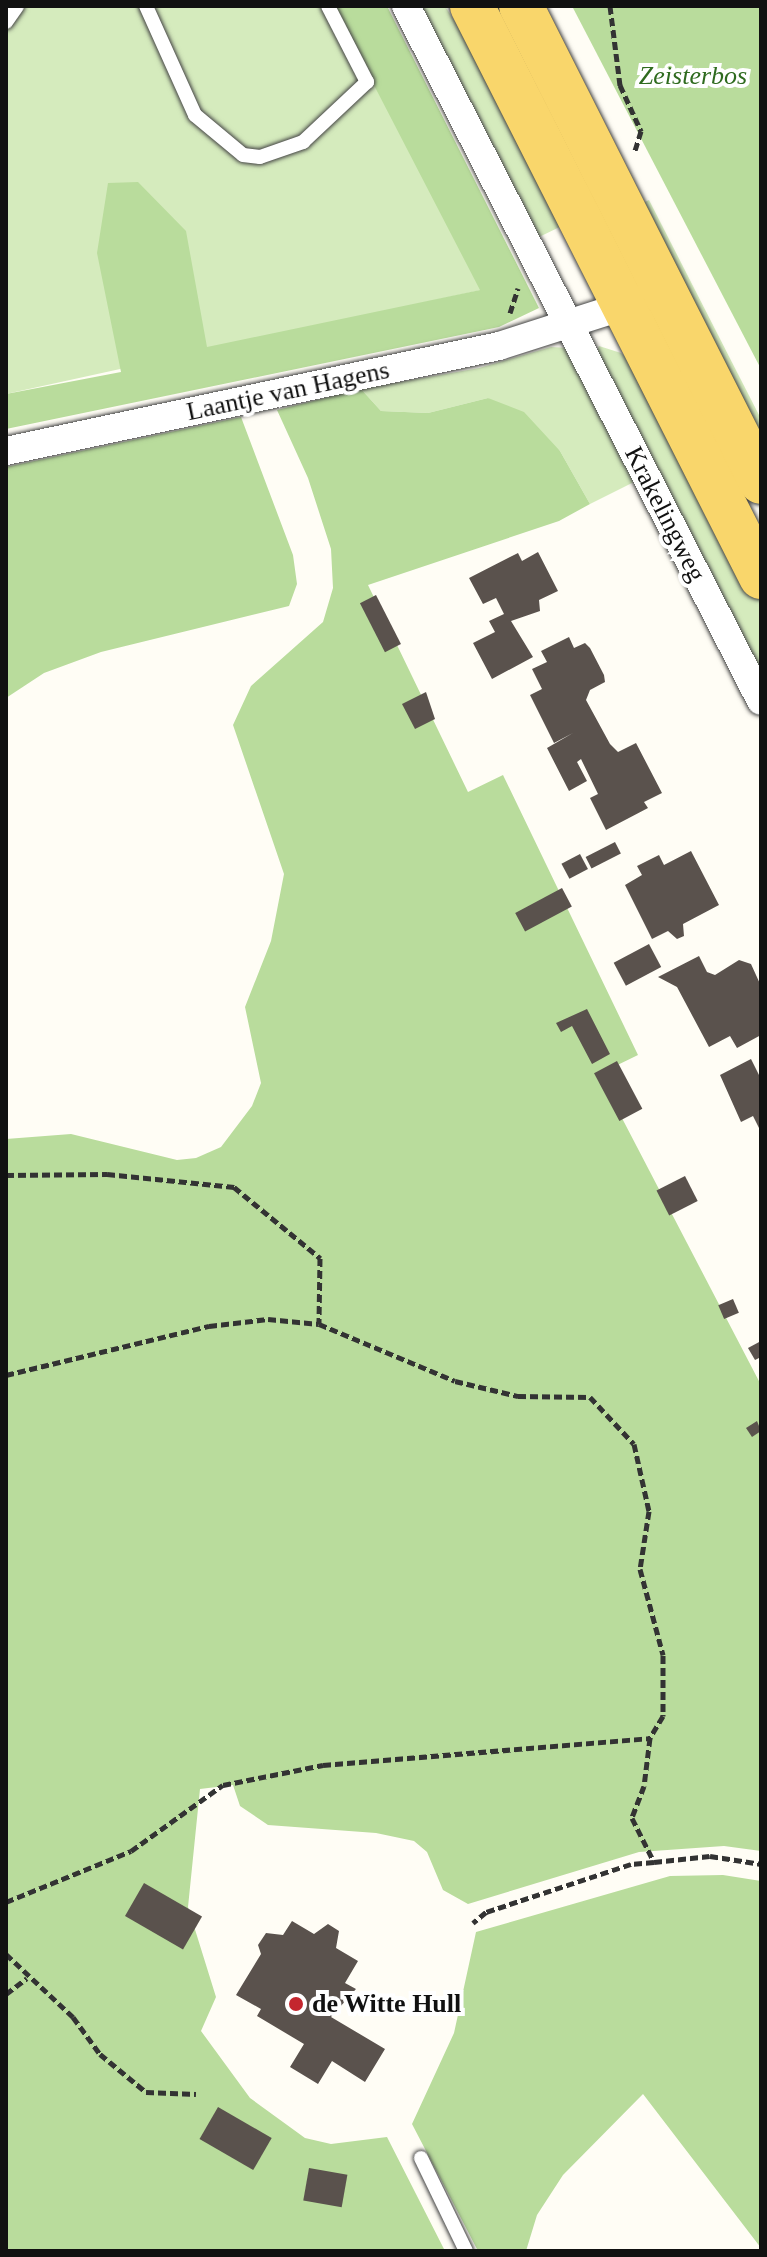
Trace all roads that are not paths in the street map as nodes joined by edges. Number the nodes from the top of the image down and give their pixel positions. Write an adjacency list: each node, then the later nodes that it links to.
1 (17, 6): 7 (lane)
2 (146, 6): 3 (lane)
3 (328, 6)
4 (406, 6): 10 (street, Krakelingweg)
5 (472, 6): 9 (main road)
6 (521, 6): 8 (main road)
7 (6, 22)
8 (662, 292): 9 (street); 12 (main road)
9 (621, 308): 10 (street); 13 (main road)
10 (570, 327): 11 (street, Laantje van Hagens); 14 (street, Krakelingweg)
11 (6, 451)
12 (761, 482)
13 (761, 577)
14 (761, 701)
15 (421, 2158): 16 (lane)
16 (466, 2251)

